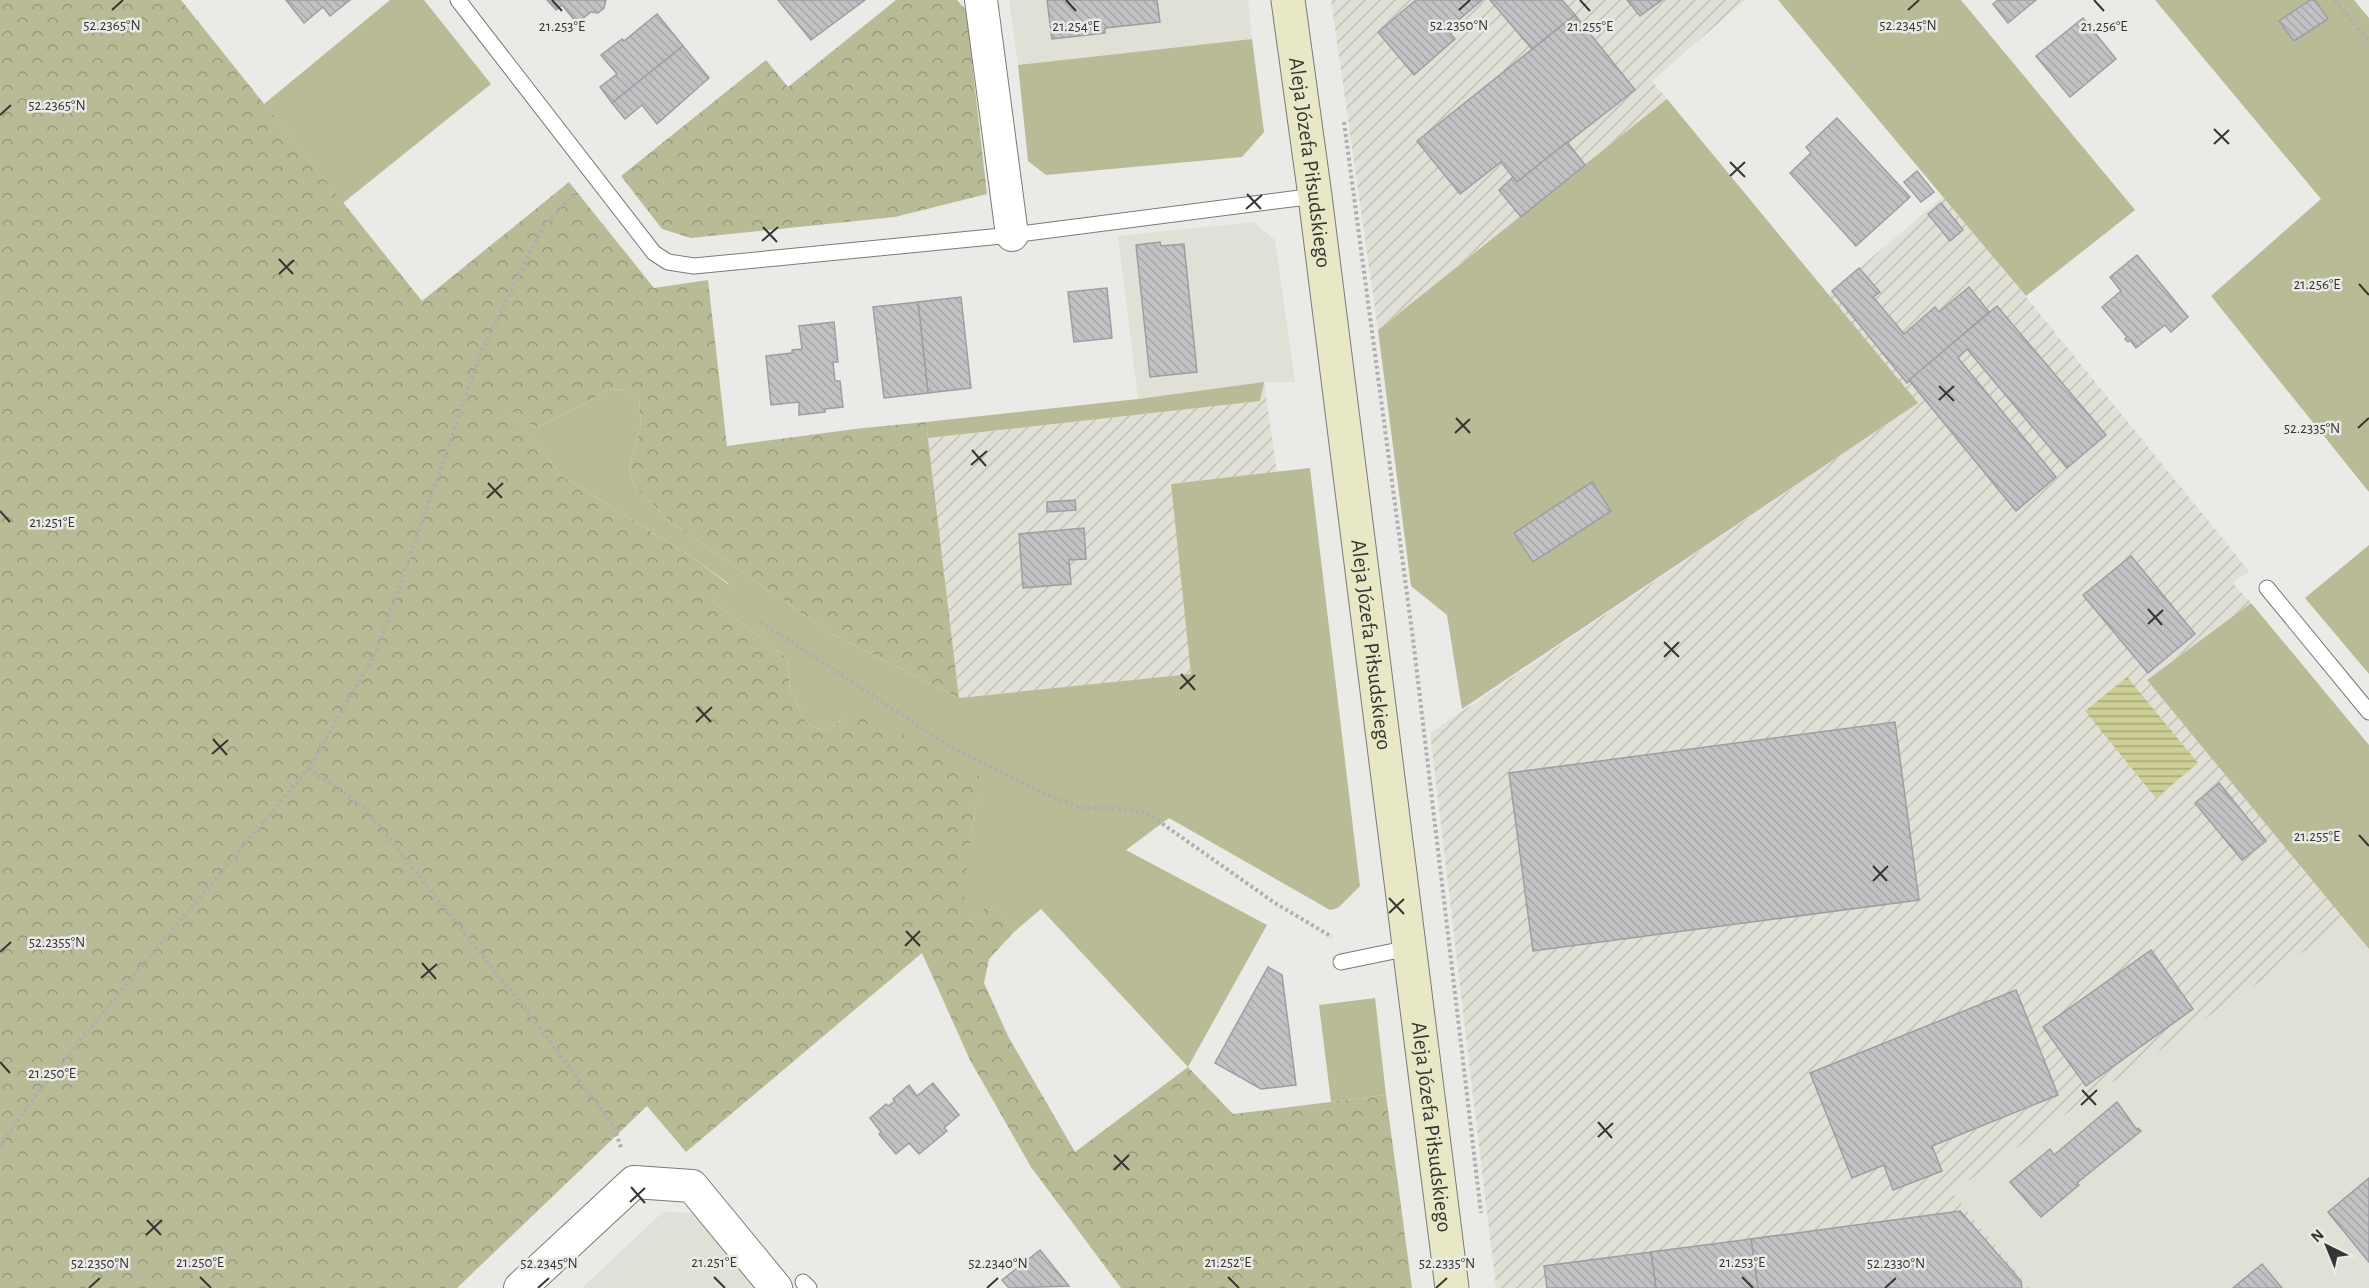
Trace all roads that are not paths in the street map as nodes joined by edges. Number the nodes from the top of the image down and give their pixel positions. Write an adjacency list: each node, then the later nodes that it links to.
1 (458, 0): 5 (lane)
2 (981, 0): 5 (street)
3 (1288, 0): 4 (main road, Aleja Józefa Piłsudskiego)
4 (1316, 196): 5 (lane); 8 (main road, Aleja Józefa Piłsudskiego)
5 (1012, 235)
6 (2267, 588): 7 (lane)
7 (2369, 712)
8 (1409, 948): 9 (lane); 12 (main road, Aleja Józefa Piłsudskiego)
9 (1341, 962)
10 (796, 1286): 11 (street)
11 (520, 1288)
12 (1452, 1288)

